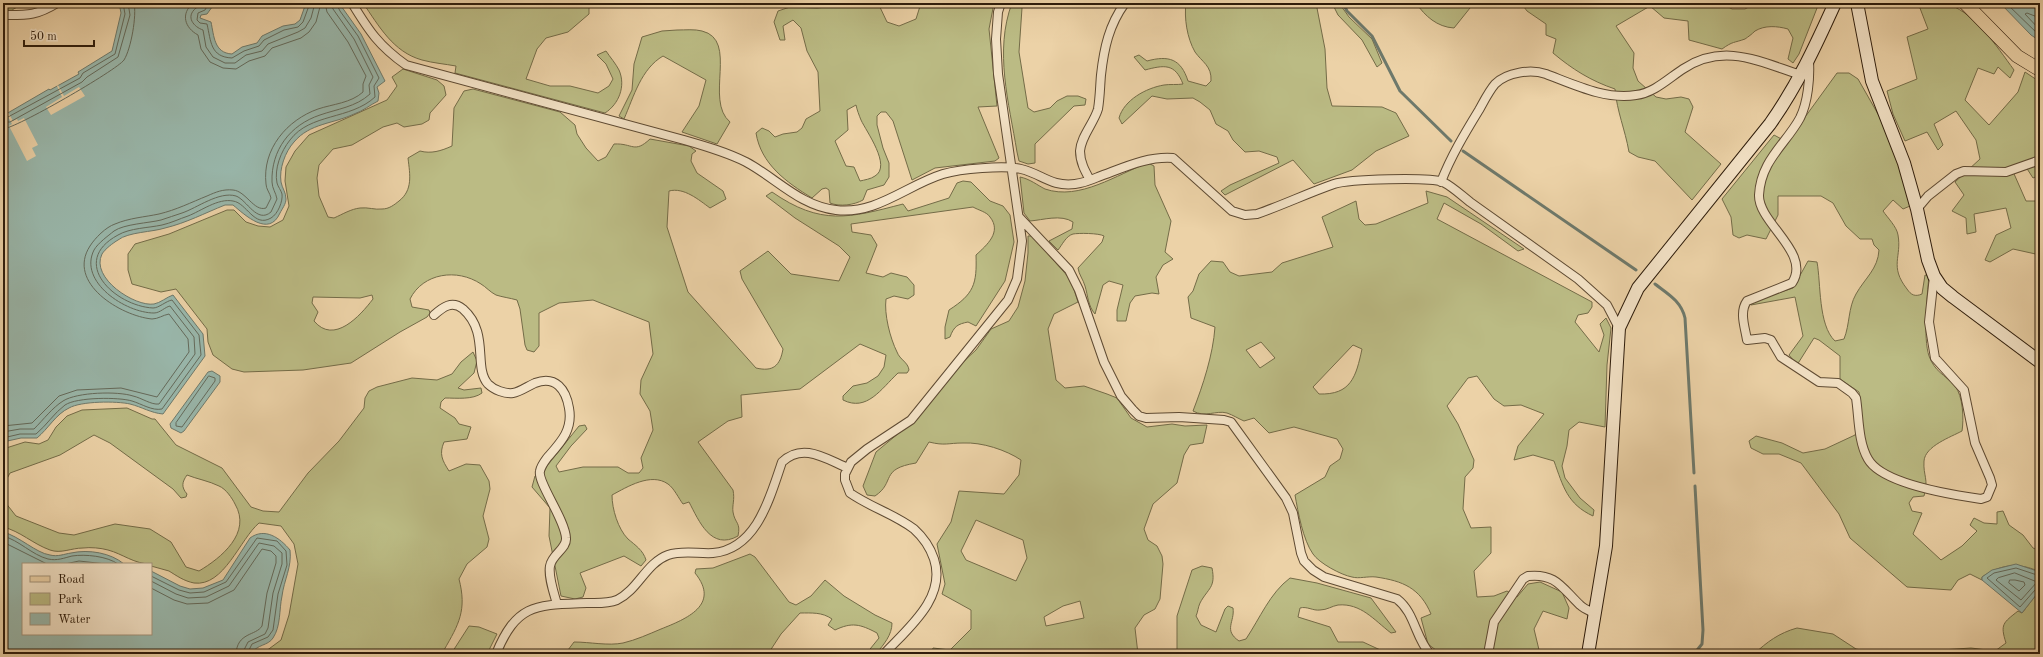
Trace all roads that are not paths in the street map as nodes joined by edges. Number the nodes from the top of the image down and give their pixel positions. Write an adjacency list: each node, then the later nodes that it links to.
1 (57, 3): 8 (street)
2 (352, 3): 13 (street)
3 (1001, 3): 13 (street)
4 (1125, 3): 14 (street)
5 (1835, 3): 9 (street)
6 (1858, 3): 16 (street)
7 (1966, 3): 10 (main road)
8 (3, 15)
9 (1809, 61): 11 (street); 18 (street)
10 (2040, 70)
11 (1801, 75): 15 (street); 20 (street)
12 (2040, 160): 16 (street)
13 (1012, 168): 14 (street); 17 (street)
14 (1090, 180): 15 (street)
15 (1441, 182): 20 (street)
16 (1917, 209): 18 (street)
17 (1018, 216): 22 (street); 27 (street)
18 (1934, 276): 21 (street)
19 (434, 315): 23 (street)
20 (1619, 328): 24 (street)
21 (2040, 362)
22 (848, 468): 23 (street); 26 (street)
23 (557, 604): 25 (street)
24 (1596, 614): 28 (street); 29 (street)
25 (496, 654)
26 (884, 654)
27 (1430, 654)
28 (1488, 654)
29 (1588, 654)

